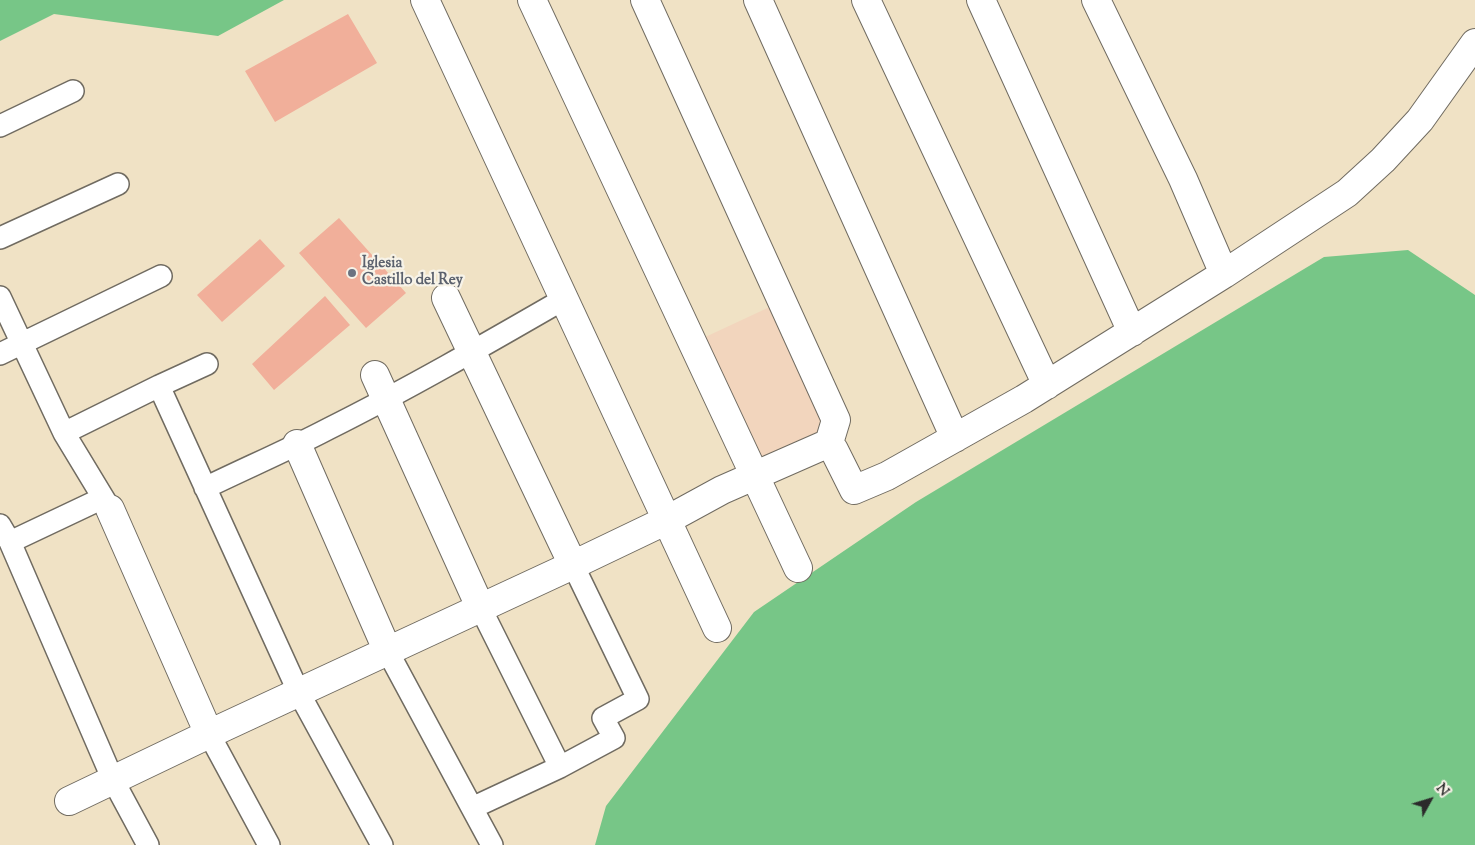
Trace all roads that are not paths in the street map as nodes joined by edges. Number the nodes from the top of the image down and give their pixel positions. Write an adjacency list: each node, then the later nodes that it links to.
1 (425, 0): 17 (street)
2 (532, 0): 30 (street)
3 (645, 0): 28 (street)
4 (758, 0): 27 (street)
5 (866, 0): 23 (street)
6 (980, 0): 18 (street)
7 (1096, 0): 13 (street)
8 (1475, 42): 13 (street)
9 (74, 91): 10 (street)
10 (0, 126)
11 (118, 184): 12 (street)
12 (0, 238)
13 (1224, 274): 18 (street)
14 (161, 276): 19 (street)
15 (0, 297): 19 (street)
16 (446, 298): 20 (street)
17 (564, 299): 20 (street); 33 (street)
18 (1132, 332): 23 (street)
19 (21, 342): 21 (street); 26 (street)
20 (472, 352): 25 (street); 35 (street)
21 (0, 354)
22 (207, 364): 24 (street)
23 (1047, 385): 27 (street)
24 (159, 386): 26 (street); 31 (street)
25 (380, 387): 29 (street); 37 (street)
26 (64, 433): 32 (street)
27 (955, 438): 28 (street)
28 (829, 443): 30 (street)
29 (297, 444): 31 (street); 39 (street)
30 (755, 476): 33 (street); 36 (street)
31 (205, 488): 40 (street)
32 (106, 504): 34 (street); 41 (street)
33 (667, 520): 35 (street); 38 (street)
34 (3, 531): 43 (street)
35 (573, 565): 37 (street); 42 (street)
36 (798, 568)
37 (480, 609): 39 (street); 42 (street)
38 (717, 628)
39 (388, 652): 40 (street); 45 (street)
40 (299, 693): 41 (street); 48 (street)
41 (209, 734): 43 (street); 47 (street)
42 (560, 767): 45 (street)
43 (113, 780): 44 (street); 46 (street)
44 (70, 801)
45 (472, 808): 49 (street)
46 (148, 845)
47 (269, 845)
48 (382, 845)
49 (492, 845)

